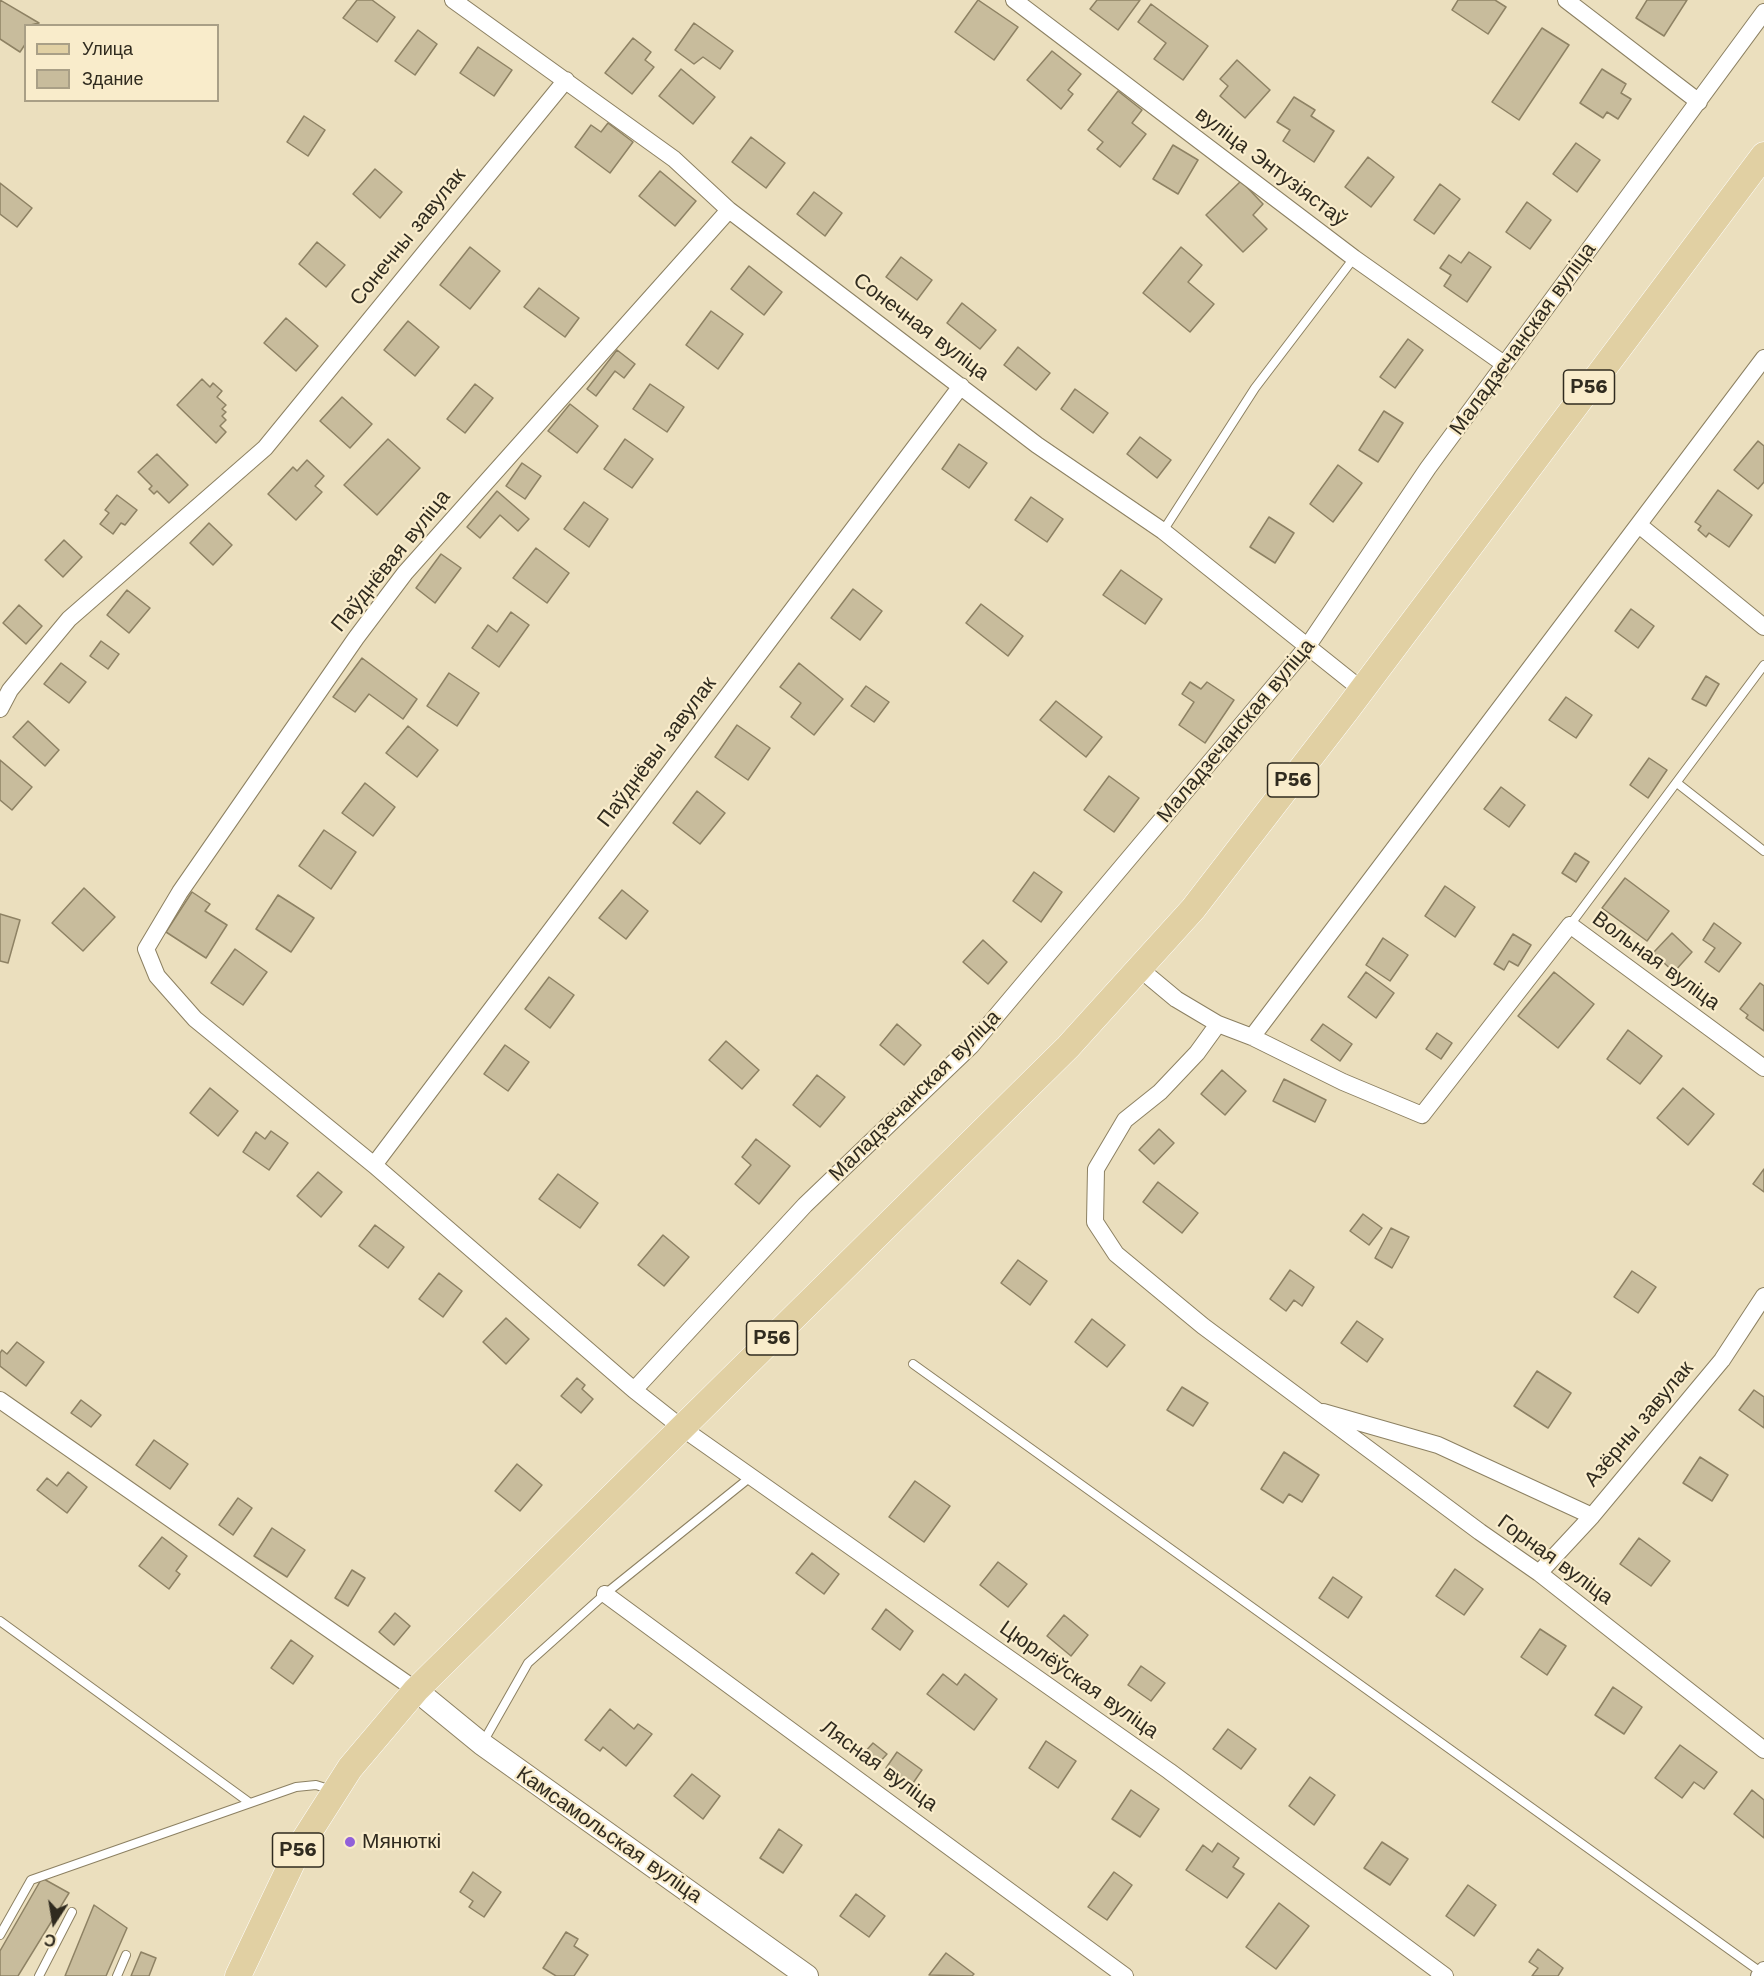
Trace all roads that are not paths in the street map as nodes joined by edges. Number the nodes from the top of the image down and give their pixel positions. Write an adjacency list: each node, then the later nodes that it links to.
1 (453, 0): 5 (street, Сонечная вуліца)
2 (1014, 0): 9 (street, вуліца Энтузіястаў)
3 (1566, 0): 6 (street)
4 (1764, 12): 6 (street, Маладзечанская вуліца)
5 (566, 80): 8 (street, Сонечная вуліца); 19 (street, Сонечны завулак)
6 (1699, 102): 11 (street, Маладзечанская вуліца)
7 (1764, 154): 18 (main road, Р56)
8 (729, 210): 12 (street, Сонечная вуліца); 24 (street, Паўднёвая вуліца)
9 (1354, 258): 11 (street, вуліца Энтузіястаў); 14 (lane)
10 (1764, 358): 13 (street)
11 (1504, 364): 16 (street, Маладзечанская вуліца)
12 (961, 386): 14 (street, Сонечная вуліца); 28 (street, Паўднёвы завулак)
13 (1639, 525): 15 (street); 26 (street)
14 (1163, 531): 16 (street, Сонечная вуліца)
15 (1764, 627)
16 (1307, 647): 18 (street, Сонечная вуліца); 31 (street, Маладзечанская вуліца)
17 (1764, 665): 20 (lane)
18 (1362, 690): 23 (main road, Р56)
19 (0, 709)
20 (1677, 783): 21 (lane); 22 (lane)
21 (1764, 851)
22 (1570, 925): 26 (street, Вольная вуліца); 27 (street, Вольная вуліца)
23 (1140, 969): 25 (street); 34 (main road, Р56)
24 (157, 976): 28 (street, Цюрлёўская вуліца)
25 (1218, 1024): 26 (street); 33 (street, Горная вуліца)
26 (1252, 1037)
27 (1764, 1068)
28 (374, 1165): 31 (street, Цюрлёўская вуліца)
29 (1764, 1296): 36 (street, Азёрны завулак)
30 (913, 1364): 48 (lane)
31 (634, 1390): 34 (street, Цюрлёўская вуліца)
32 (0, 1400): 40 (street)
33 (1316, 1410): 36 (street, Горная вуліца); 37 (street, Горная вуліца)
34 (682, 1428): 35 (street, Цюрлёўская вуліца); 40 (main road, Р56)
35 (753, 1475): 38 (lane); 54 (street, Цюрлёўская вуліца)
36 (1592, 1516): 37 (street, Азёрны завулак)
37 (1539, 1573): 42 (street, Горная вуліца)
38 (605, 1594): 41 (lane); 53 (street, Лясная вуліца)
39 (0, 1621): 44 (lane)
40 (416, 1689): 41 (street, Камсамольская вуліца); 43 (main road, Р56)
41 (482, 1744): 52 (street, Камсамольская вуліца)
42 (1764, 1750)
43 (335, 1791): 44 (lane); 51 (main road, Р56)
44 (250, 1803): 46 (lane)
45 (72, 1912): 49 (lane)
46 (0, 1935)
47 (126, 1955): 50 (lane)
48 (1762, 1973)
49 (39, 1976)
50 (117, 1976)
51 (238, 1976)
52 (807, 1976)
53 (1125, 1976)
54 (1445, 1976)

